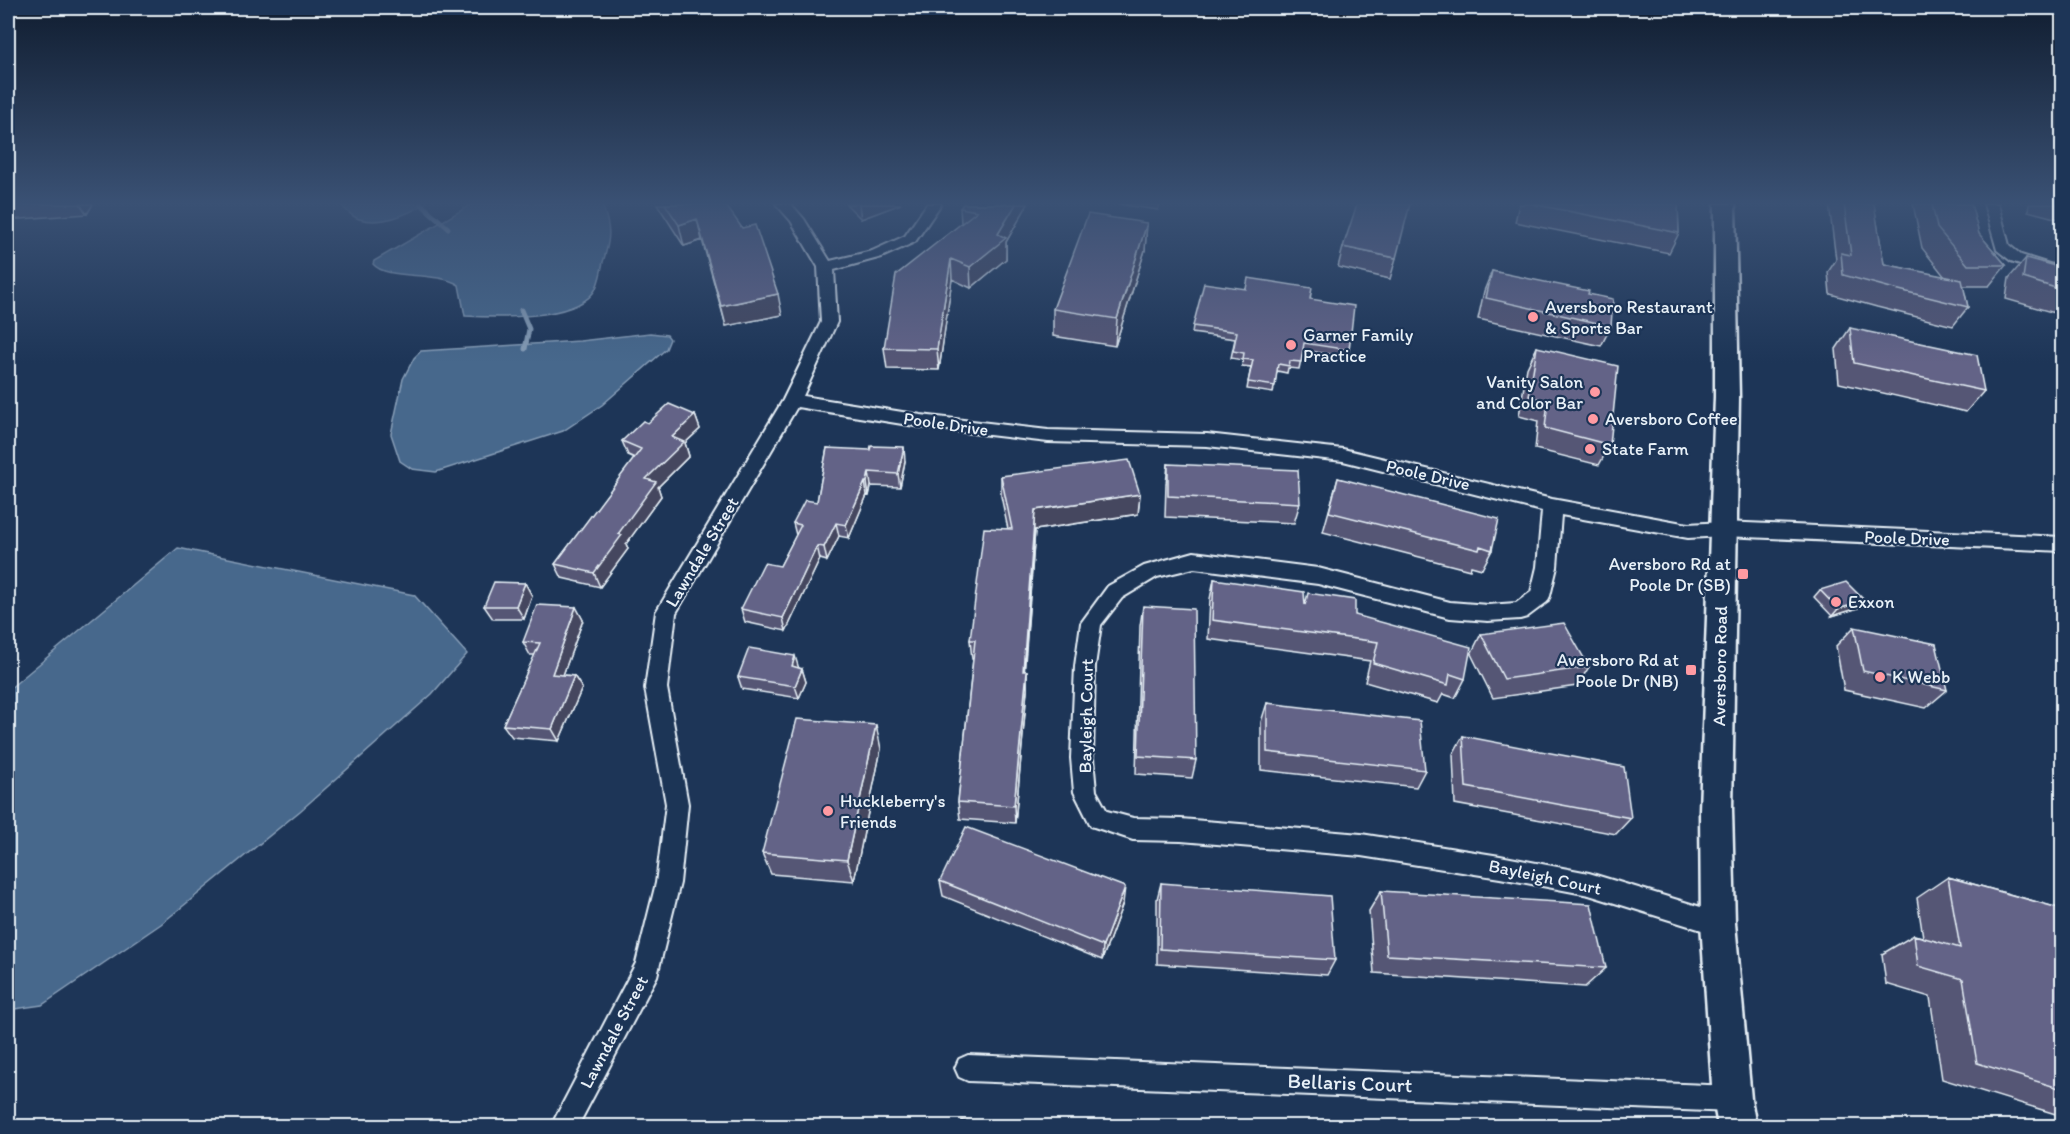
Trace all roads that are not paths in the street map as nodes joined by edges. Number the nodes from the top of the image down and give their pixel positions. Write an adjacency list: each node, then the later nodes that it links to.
1 (820, 257): 5 (street, Lawndale Street)
2 (866, 257): 5 (street)
3 (1726, 257): 9 (street, Aversboro Road)
4 (2015, 257): 6 (street)
5 (826, 267): 7 (street, Lawndale Street)
6 (2062, 273)
7 (792, 400): 8 (street, Poole Drive); 14 (street, Lawndale Street)
8 (1552, 506): 9 (street, Poole Drive); 11 (street, Bayleigh Court)
9 (1723, 529): 10 (street, Poole Drive); 11 (street, Aversboro Road)
10 (2062, 544)
11 (1718, 923): 13 (street, Aversboro Road)
12 (968, 1068): 13 (street, Bellaris Court)
13 (1734, 1113)
14 (564, 1126)

